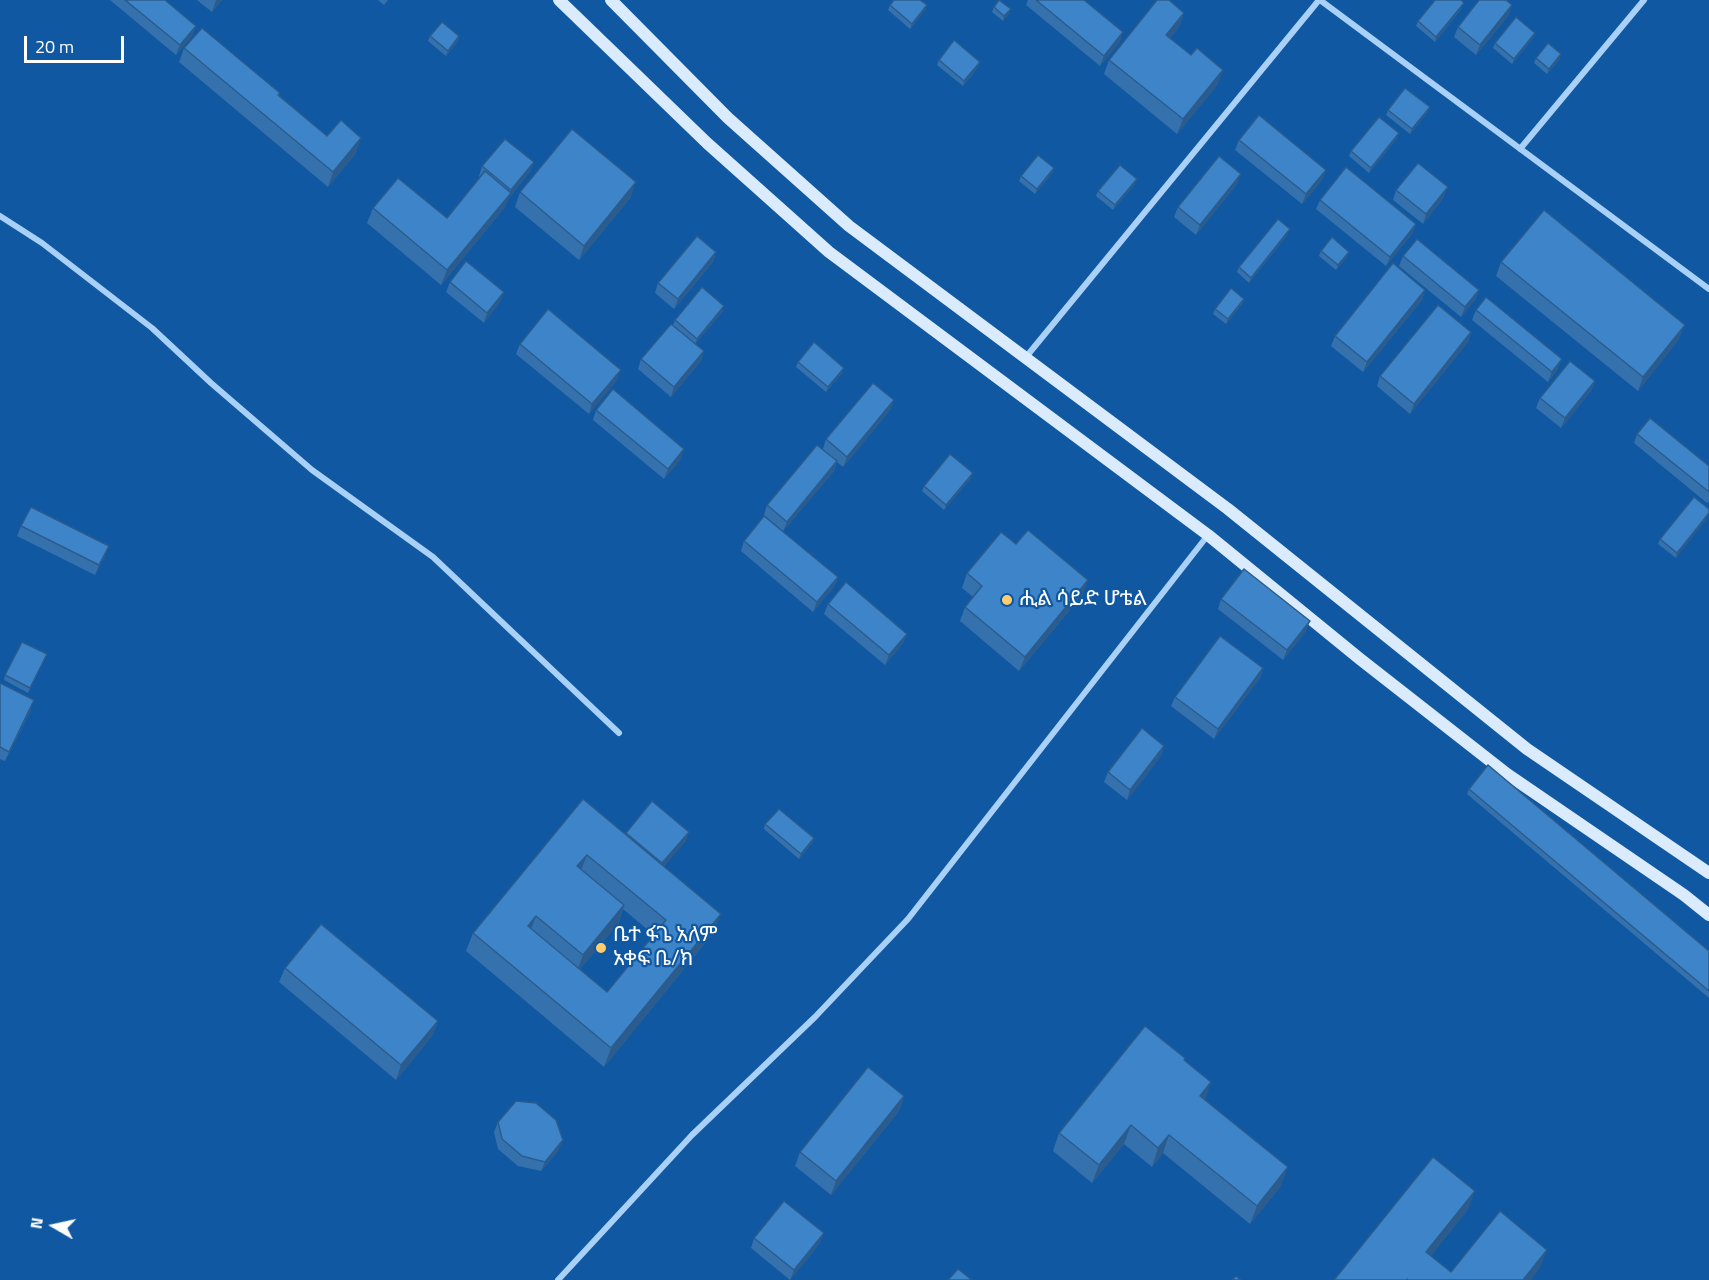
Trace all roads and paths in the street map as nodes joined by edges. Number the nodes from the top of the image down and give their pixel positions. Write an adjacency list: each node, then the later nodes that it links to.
1 (558, 0): 9 (main road)
2 (611, 0): 8 (main road)
3 (1319, 0): 5 (street); 8 (street)
4 (1644, 0): 5 (street)
5 (1520, 149): 7 (street)
6 (0, 216): 10 (street)
7 (1709, 289)
8 (1026, 357): 11 (main road)
9 (1208, 535): 12 (main road); 13 (street)
10 (619, 733)
11 (1709, 873)
12 (1709, 915)
13 (558, 1280)

